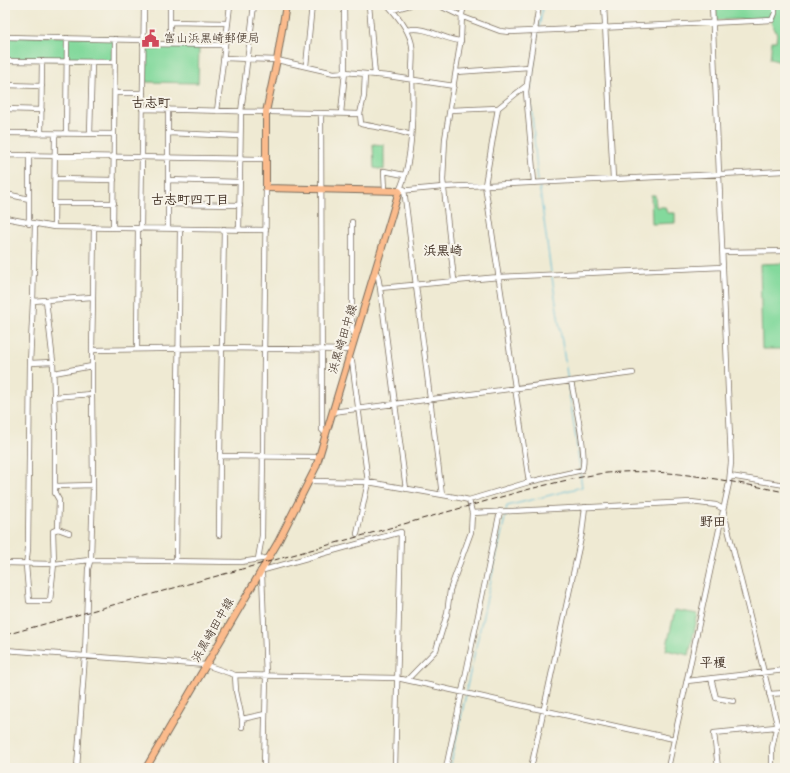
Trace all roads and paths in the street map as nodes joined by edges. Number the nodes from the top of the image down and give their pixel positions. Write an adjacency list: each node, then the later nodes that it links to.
1 (144, 5): 29 (street)
2 (170, 5): 19 (street)
3 (230, 5): 21 (street)
4 (254, 5): 33 (street)
5 (286, 5): 34 (main road)
6 (312, 5): 40 (street)
7 (344, 5): 42 (street)
8 (369, 5): 45 (street)
9 (388, 5): 17 (street)
10 (410, 5): 17 (street)
11 (440, 5): 18 (street)
12 (464, 5): 18 (street)
13 (539, 5): 24 (street)
14 (604, 5): 22 (street)
15 (712, 5): 20 (street)
16 (775, 5): 20 (street)
17 (392, 10): 23 (street)
18 (463, 17): 24 (street); 28 (street)
19 (170, 22): 21 (street); 30 (street)
20 (713, 22): 22 (street); 83 (street)
21 (228, 23): 31 (street)
22 (605, 28): 24 (street); 86 (street)
23 (407, 30): 28 (street); 46 (street)
24 (535, 30): 41 (street)
25 (5, 37): 26 (street)
26 (67, 38): 27 (street); 37 (street)
27 (116, 38): 29 (street); 39 (street)
28 (461, 41): 43 (street)
29 (143, 42): 30 (street); 52 (street)
30 (170, 44): 31 (street)
31 (225, 45): 32 (street)
32 (225, 58): 33 (street); 59 (street)
33 (248, 59): 34 (street); 60 (street)
34 (277, 60): 40 (street); 61 (main road)
35 (5, 61): 36 (street)
36 (42, 61): 37 (street); 49 (street)
37 (67, 62): 38 (street); 69 (street)
38 (92, 62): 39 (street); 70 (street)
39 (115, 62): 51 (street)
40 (306, 66): 42 (street)
41 (529, 67): 43 (street); 48 (street)
42 (345, 72): 44 (street); 63 (street)
43 (456, 72): 50 (street)
44 (365, 74): 45 (street); 64 (street)
45 (375, 74): 46 (street)
46 (413, 79): 50 (street); 72 (street)
47 (5, 85): 49 (street)
48 (527, 85): 53 (street); 90 (street)
49 (42, 86): 57 (street)
50 (454, 86): 58 (street)
51 (115, 93): 52 (street); 71 (street)
52 (143, 93): 55 (street)
53 (498, 108): 58 (street); 91 (street)
54 (5, 109): 57 (street)
55 (142, 109): 56 (street); 78 (street)
56 (168, 109): 59 (street); 66 (street)
57 (42, 110): 67 (street)
58 (450, 110): 92 (street)
59 (217, 111): 60 (street)
60 (241, 112): 61 (street); 73 (street)
61 (266, 112): 62 (street); 81 (main road)
62 (321, 113): 63 (street); 94 (street)
63 (341, 113): 64 (street)
64 (360, 114): 72 (street)
65 (5, 133): 67 (street)
66 (168, 133): 73 (street); 79 (street)
67 (41, 134): 68 (street)
68 (55, 134): 69 (street); 76 (street)
69 (66, 134): 70 (street)
70 (90, 134): 71 (street)
71 (114, 134): 77 (street)
72 (411, 135): 84 (street)
73 (240, 136): 80 (street)
74 (6, 155): 75 (street); 97 (street)
75 (29, 155): 76 (street); 98 (street)
76 (55, 156): 77 (street); 85 (street)
77 (114, 157): 78 (street); 87 (street)
78 (142, 157): 79 (street); 110 (street)
79 (168, 157): 80 (street); 88 (street)
80 (240, 158): 81 (street); 89 (street)
81 (265, 159): 93 (main road)
82 (785, 171): 83 (street)
83 (720, 173): 86 (street); 117 (street)
84 (404, 175): 95 (street); 96 (street)
85 (55, 179): 87 (street); 99 (street)
86 (613, 179): 90 (street)
87 (114, 180): 100 (street)
88 (168, 180): 89 (street); 101 (street)
89 (240, 182): 102 (street)
90 (534, 182): 91 (street)
91 (485, 185): 92 (street); 120 (street)
92 (443, 187): 96 (street); 121 (street)
93 (266, 188): 94 (main road); 115 (street)
94 (320, 189): 95 (main road); 133 (street)
95 (384, 190): 96 (main road)
96 (402, 190): 119 (main road, 浜黒崎田中線); 122 (street)
97 (5, 193): 98 (street)
98 (29, 199): 105 (street)
99 (54, 203): 100 (street); 107 (street)
100 (114, 203): 109 (street)
101 (168, 204): 102 (street); 111 (street)
102 (240, 205): 114 (street)
103 (5, 218): 105 (street)
104 (352, 222): 127 (street)
105 (29, 224): 106 (street)
106 (35, 224): 107 (street); 126 (street)
107 (54, 227): 108 (street)
108 (94, 227): 109 (street); 124 (street)
109 (113, 228): 110 (street)
110 (140, 228): 111 (street); 129 (street)
111 (168, 228): 112 (street)
112 (180, 229): 113 (street); 130 (street)
113 (224, 229): 114 (street); 128 (street)
114 (239, 230): 115 (street)
115 (266, 230): 131 (street)
116 (785, 251): 117 (street)
117 (723, 252): 118 (street)
118 (723, 267): 120 (street); 153 (street)
119 (375, 271): 123 (street); 127 (main road, 浜黒崎田中線)
120 (499, 277): 121 (street); 142 (street)
121 (454, 280): 122 (street)
122 (416, 284): 123 (street); 145 (street)
123 (380, 288): 146 (street)
124 (93, 297): 125 (street); 132 (street)
125 (46, 300): 126 (street); 136 (street)
126 (32, 301): 137 (street)
127 (355, 335): 134 (main road, 浜黒崎田中線)
128 (222, 348): 130 (street); 131 (street); 150 (street)
129 (137, 349): 130 (street); 132 (street)
130 (177, 349): 174 (street)
131 (264, 349): 133 (street); 151 (street)
132 (92, 350): 138 (street)
133 (322, 350): 134 (street); 149 (street)
134 (351, 350): 135 (main road, 浜黒崎田中線)
135 (348, 358): 147 (street); 148 (main road, 浜黒崎田中線)
136 (53, 362): 137 (street); 139 (street)
137 (30, 363): 177 (street)
138 (92, 366): 139 (street); 143 (street)
139 (54, 373): 144 (street)
140 (632, 373): 141 (street)
141 (572, 381): 142 (street); 156 (street)
142 (516, 388): 145 (street); 156 (street)
143 (92, 394): 144 (street); 157 (street)
144 (54, 397): 159 (street)
145 (431, 399): 146 (street); 161 (street)
146 (395, 404): 147 (street); 160 (street)
147 (358, 408): 148 (street); 155 (street)
148 (333, 412): 149 (main road, 浜黒崎田中線)
149 (326, 434): 152 (main road, 浜黒崎田中線)
150 (220, 456): 151 (street); 170 (street)
151 (263, 457): 152 (street); 172 (street)
152 (319, 457): 154 (main road, 浜黒崎田中線)
153 (730, 476): 158 (street); 164 (street)
154 (310, 481): 155 (street); 171 (main road, 浜黒崎田中線)
155 (368, 482): 160 (street); 169 (street)
156 (529, 482): 162 (street)
157 (93, 485): 159 (street); 173 (street)
158 (785, 485)
159 (56, 486): 167 (street)
160 (406, 488): 161 (street)
161 (442, 495): 162 (street)
162 (469, 500): 166 (street)
163 (585, 507): 164 (street); 165 (street); 194 (street)
164 (723, 509): 183 (street); 189 (street)
165 (500, 511): 166 (street); 190 (street)
166 (472, 513): 188 (street)
167 (58, 529): 168 (street); 176 (street)
168 (69, 533)
169 (357, 534)
170 (219, 535)
171 (267, 558): 172 (street); 178 (main road, 浜黒崎田中線)
172 (258, 559): 174 (street)
173 (90, 560): 174 (street); 176 (street); 180 (street)
174 (176, 561)
175 (5, 563): 177 (street)
176 (54, 564): 177 (street); 177 (street)
177 (26, 565)
178 (260, 571): 181 (main road, 浜黒崎田中線); 185 (street); 186 (street)
179 (5, 650): 180 (street)
180 (85, 655): 181 (street); 201 (street)
181 (206, 665): 184 (street); 202 (main road, 浜黒崎田中線)
182 (785, 670): 183 (street)
183 (764, 671): 187 (street); 192 (street)
184 (235, 675): 185 (street); 196 (street)
185 (266, 676): 186 (street); 195 (street)
186 (397, 678): 188 (street); 204 (street)
187 (711, 678): 189 (street); 193 (street)
188 (407, 680): 190 (street)
189 (687, 681): 200 (street)
190 (462, 693): 194 (street); 205 (street)
191 (785, 693): 192 (street)
192 (769, 694): 198 (street)
193 (734, 701)
194 (543, 710): 200 (street); 206 (street)
195 (265, 714): 196 (street); 203 (street)
196 (242, 719): 199 (street)
197 (785, 724): 198 (street)
198 (776, 726): 208 (street); 210 (street)
199 (242, 727)
200 (674, 739): 207 (street)
201 (77, 768)
202 (146, 768)
203 (264, 768)
204 (395, 768)
205 (446, 768)
206 (531, 768)
207 (668, 768)
208 (718, 768)
209 (763, 768): 210 (street)
210 (772, 768)

